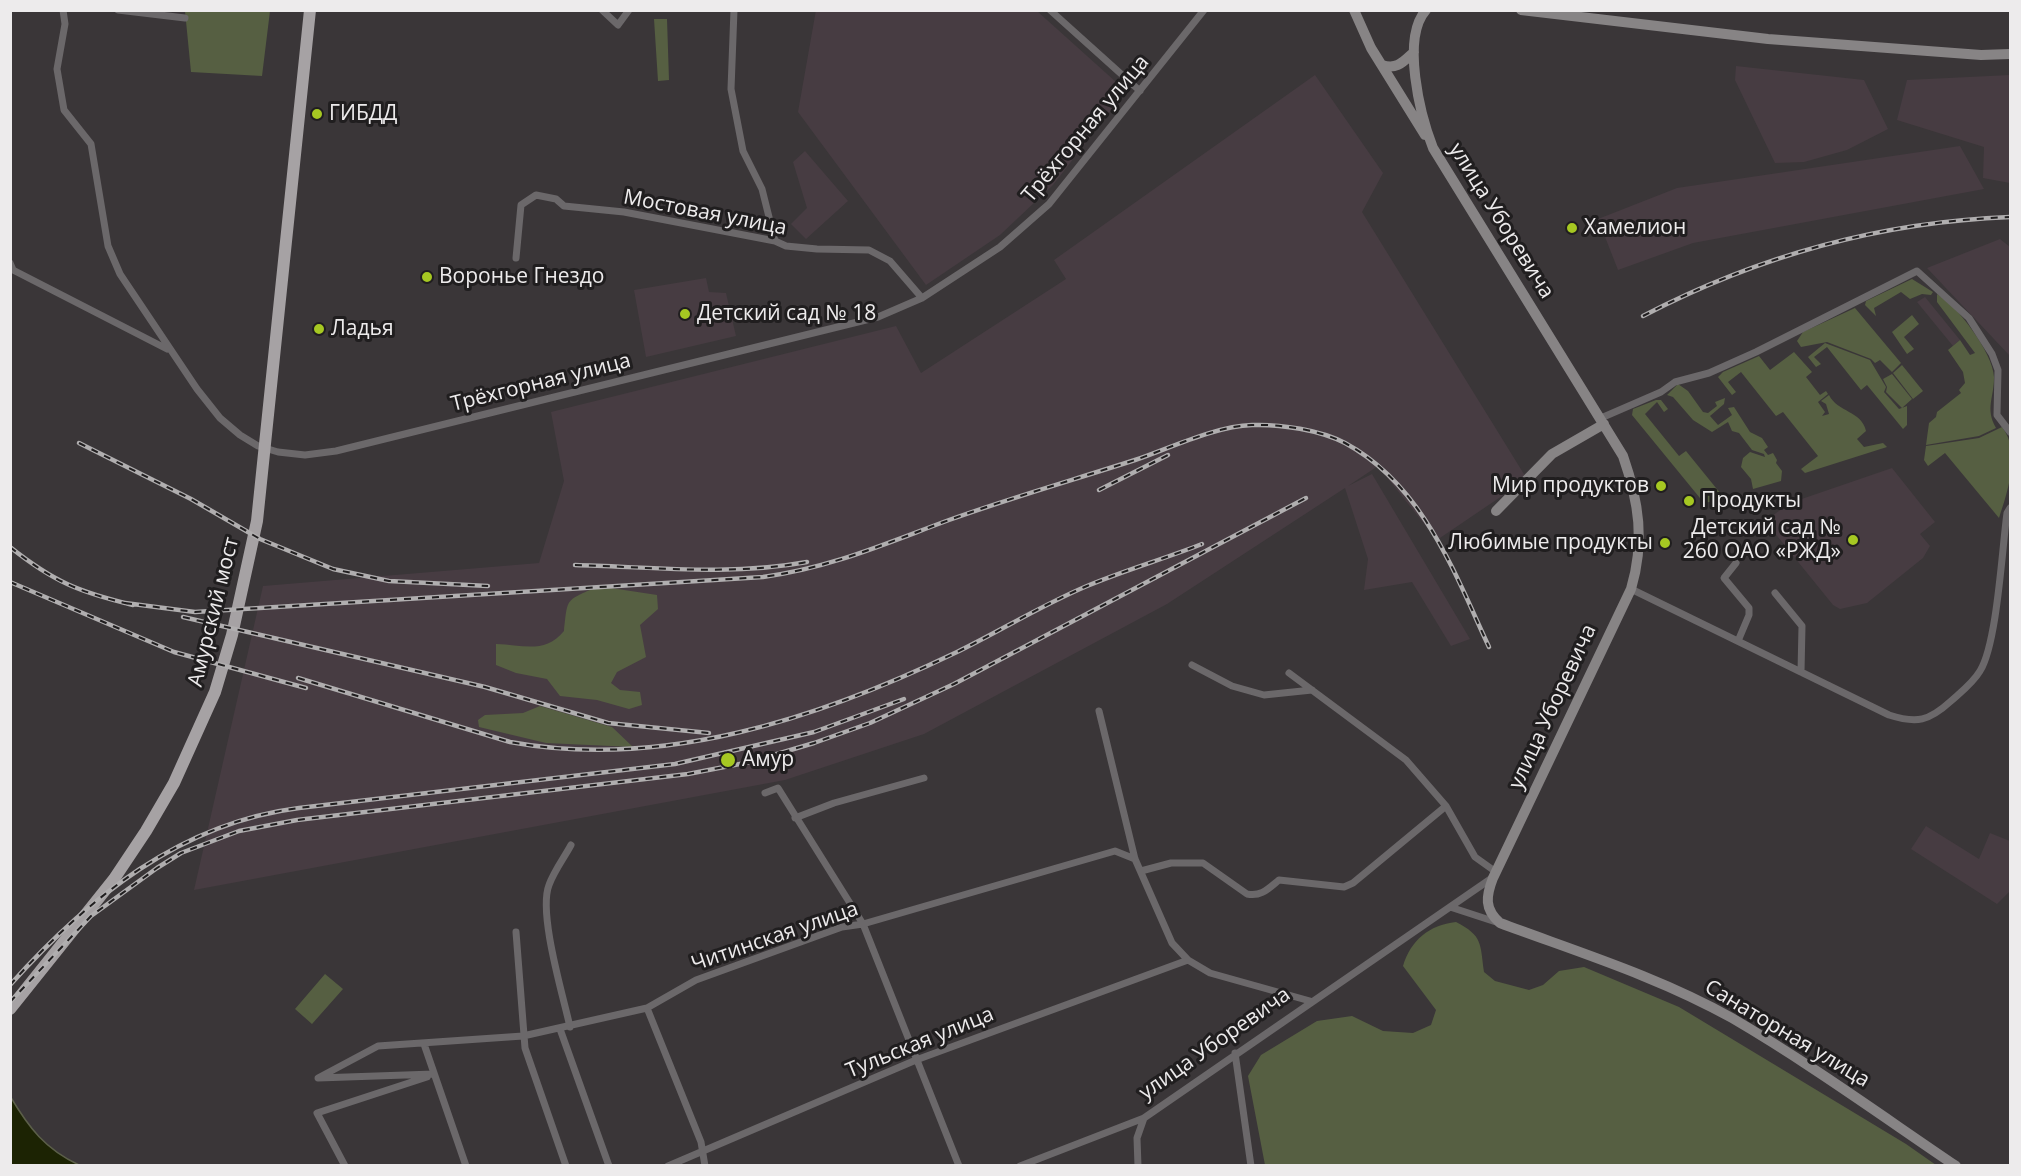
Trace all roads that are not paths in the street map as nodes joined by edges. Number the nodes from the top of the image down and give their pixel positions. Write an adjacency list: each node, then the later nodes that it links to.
1 (63, 10): 22 (street, Трёхгорная улица)
2 (118, 10): 12 (street)
3 (310, 10): 51 (highway, Амурский мост)
4 (602, 10): 5 (street)
5 (629, 10)
6 (734, 10): 18 (street)
7 (1050, 10): 16 (street)
8 (1204, 10): 16 (street, Трёхгорная улица)
9 (1354, 10): 15 (main road)
10 (1426, 10): 13 (main road, улица Уборевича)
11 (1521, 10): 14 (main road)
12 (185, 18)
13 (1414, 51): 15 (main road); 17 (main road, улица Уборевича)
14 (2010, 54)
15 (1382, 65): 17 (main road)
16 (1140, 91): 21 (street, Трёхгорная улица)
17 (1433, 148): 23 (main road, улица Уборевича)
18 (775, 241): 19 (street, Мостовая улица); 21 (street, Мостовая улица)
19 (516, 258)
20 (10, 263): 22 (street)
21 (922, 298): 22 (street, Трёхгорная улица)
22 (169, 350)
23 (1603, 421): 24 (street); 26 (main road); 28 (main road, улица Уборевича)
24 (2010, 432)
25 (2010, 507): 32 (street)
26 (1496, 511)
27 (1736, 563): 30 (street)
28 (1631, 588): 30 (street); 43 (main road, улица Уборевича)
29 (1775, 593): 32 (street)
30 (1738, 641): 32 (street)
31 (1192, 665): 34 (street)
32 (1801, 672)
33 (1289, 673): 34 (street)
34 (1312, 690): 38 (street)
35 (1099, 711): 41 (street)
36 (924, 778): 39 (street)
37 (765, 794): 39 (street)
38 (1446, 806): 42 (street); 43 (street)
39 (795, 818): 46 (street)
40 (571, 844): 52 (street)
41 (1135, 859): 42 (street); 46 (street, Читинская улица)
42 (1141, 871): 48 (street)
43 (1494, 875): 44 (street, улица Уборевича); 45 (main road)
44 (1450, 907): 45 (street); 49 (street, улица Уборевича)
45 (1500, 923): 71 (main road, Санаторная улица)
46 (863, 924): 50 (street, Читинская улица); 57 (street)
47 (516, 932): 54 (street)
48 (1188, 960): 49 (street); 57 (street, Тульская улица)
49 (1310, 1001): 56 (street, улица Уборевича)
50 (647, 1008): 52 (street, Читинская улица); 60 (street)
51 (10, 1009)
52 (570, 1027): 53 (street, Читинская улица)
53 (560, 1029): 54 (street, Читинская улица); 64 (street)
54 (523, 1036): 55 (street, Читинская улица); 63 (street)
55 (424, 1044): 58 (street); 58 (street, Читинская улица)
56 (1235, 1053): 59 (street, улица Уборевича); 70 (street)
57 (916, 1060): 60 (street, Тульская улица); 67 (street)
58 (434, 1074): 61 (street); 62 (street)
59 (1144, 1118): 68 (street, улица Уборевича); 69 (street)
60 (702, 1153): 65 (street, Тульская улица); 66 (street)
61 (345, 1166)
62 (466, 1166)
63 (566, 1166)
64 (609, 1166)
65 (668, 1166)
66 (705, 1166)
67 (959, 1166)
68 (1020, 1166)
69 (1138, 1166)
70 (1251, 1166)
71 (1956, 1166)

